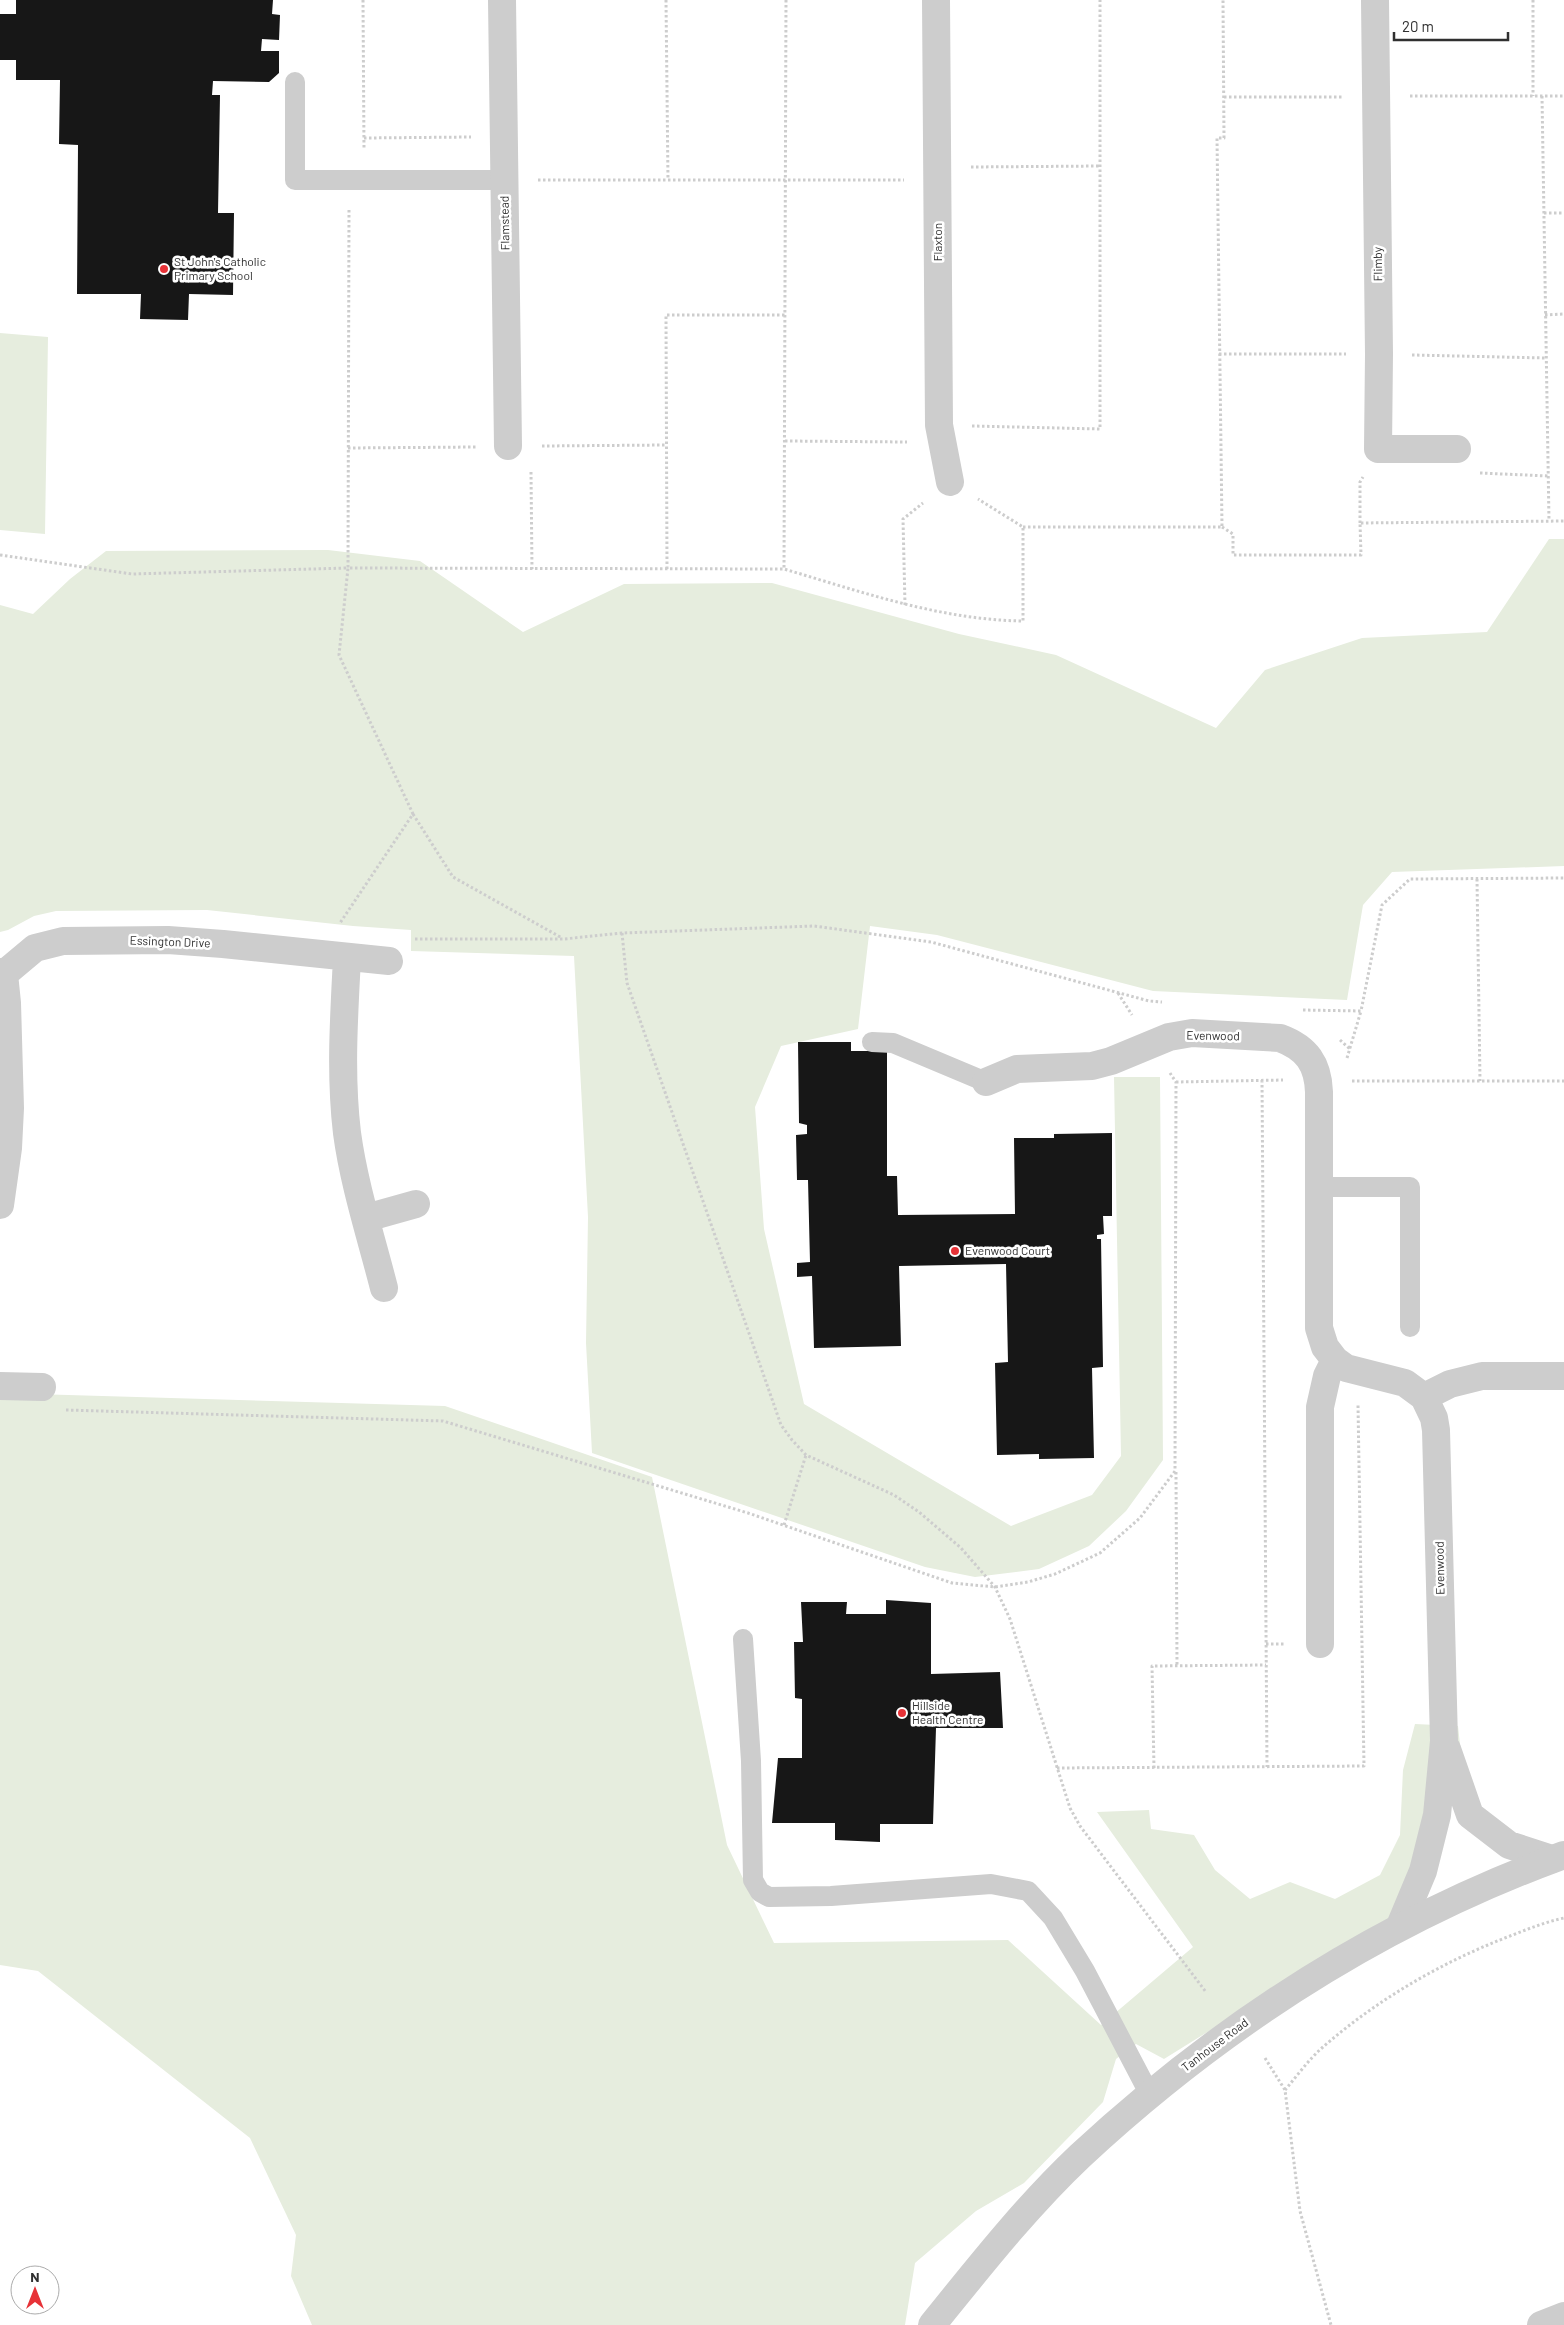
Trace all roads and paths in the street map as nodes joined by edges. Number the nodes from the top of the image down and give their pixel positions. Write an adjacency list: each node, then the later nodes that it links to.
1 (363, 0): 14 (path)
2 (502, 0): 13 (street, Flamstead)
3 (666, 0): 19 (path)
4 (786, 0): 20 (path)
5 (936, 0): 16 (street, Flaxton)
6 (1100, 0): 15 (path)
7 (1223, 0): 39 (path)
8 (1375, 0): 31 (street, Flimby)
9 (1532, 0): 11 (path)
10 (295, 82): 17 (lane)
11 (1533, 96)
12 (1542, 96): 21 (path)
13 (504, 137): 14 (path); 18 (street, Flamstead)
14 (364, 138): 17 (path)
15 (1100, 166): 16 (path); 26 (path)
16 (937, 174): 20 (path); 26 (street, Flaxton)
17 (357, 180): 18 (lane); 30 (path)
18 (504, 180): 19 (path); 29 (street, Flamstead)
19 (668, 180): 20 (path)
20 (786, 180): 24 (path)
21 (1544, 213): 22 (path); 25 (path)
22 (1564, 213)
23 (1564, 314): 25 (path)
24 (786, 315): 27 (path); 28 (path)
25 (1545, 315): 33 (path)
26 (941, 433): 27 (path); 34 (street, Flaxton)
27 (785, 441): 44 (path)
28 (666, 445): 29 (path); 43 (path)
29 (520, 446): 30 (path); 42 (path)
30 (348, 448): 41 (path)
31 (1378, 449): 32 (street); 37 (path)
32 (1458, 449): 33 (path)
33 (1548, 476): 35 (path)
34 (950, 482): 38 (path); 45 (path)
35 (1549, 521): 36 (path); 37 (path)
36 (1564, 521)
37 (1360, 524): 39 (path)
38 (1023, 527): 39 (path); 45 (path)
39 (1222, 527)
40 (0, 555): 41 (path)
41 (348, 568): 42 (path); 46 (path)
42 (532, 569): 43 (path)
43 (667, 569): 44 (path)
44 (784, 569): 45 (path)
45 (905, 605)
46 (413, 814): 51 (path); 52 (path)
47 (1564, 878): 48 (path)
48 (1477, 879): 58 (path); 68 (path)
49 (622, 933): 51 (path); 55 (path); 84 (path)
50 (406, 939): 51 (path)
51 (564, 939)
52 (337, 957): 53 (street, Essington Drive); 54 (street, Essington Drive); 75 (street)
53 (389, 961)
54 (2, 973): 74 (street, Essington Drive)
55 (1118, 992): 56 (path); 59 (path)
56 (1169, 1002)
57 (1296, 1009): 58 (path)
58 (1361, 1011): 62 (path)
59 (1134, 1017)
60 (872, 1042): 70 (lane)
61 (1342, 1042): 62 (path)
62 (1350, 1048): 63 (path)
63 (1346, 1065)
64 (1168, 1069): 71 (path)
65 (1262, 1080): 66 (path); 71 (path); 91 (path)
66 (1287, 1080)
67 (1342, 1081): 68 (path)
68 (1480, 1081): 69 (path)
69 (1564, 1081)
70 (986, 1082): 72 (street, Evenwood)
71 (1176, 1082): 85 (path)
72 (1319, 1187): 77 (lane); 78 (street, Evenwood)
73 (416, 1204): 75 (street)
74 (0, 1205)
75 (366, 1218): 76 (street)
76 (384, 1288)
77 (1410, 1327)
78 (1335, 1360): 82 (street); 89 (street)
79 (1564, 1376): 82 (street)
80 (0, 1386): 81 (street)
81 (42, 1387)
82 (1424, 1397): 92 (street, Evenwood)
83 (60, 1410): 86 (path)
84 (806, 1455): 86 (path); 87 (path)
85 (1176, 1471): 87 (path); 90 (path)
86 (784, 1525): 87 (path)
87 (996, 1587): 98 (path)
88 (743, 1638): 101 (lane)
89 (1320, 1644)
90 (1177, 1665): 91 (path); 94 (path)
91 (1266, 1665): 93 (path)
92 (1444, 1741): 95 (street, Evenwood); 97 (street, Evenwood)
93 (1267, 1767)
94 (1154, 1768)
95 (1558, 1857): 97 (street, Tanhouse Road)
96 (1564, 1918): 100 (path)
97 (1400, 1926): 101 (street, Tanhouse Road)
98 (1206, 1992)
99 (1265, 2058): 100 (path)
100 (1285, 2090): 105 (path)
101 (1150, 2095): 104 (street, Tanhouse Road)
102 (1564, 2316): 106 (street)
103 (1564, 2322): 107 (street)
104 (932, 2325)
105 (1331, 2325)
106 (1541, 2325)
107 (1561, 2325)

